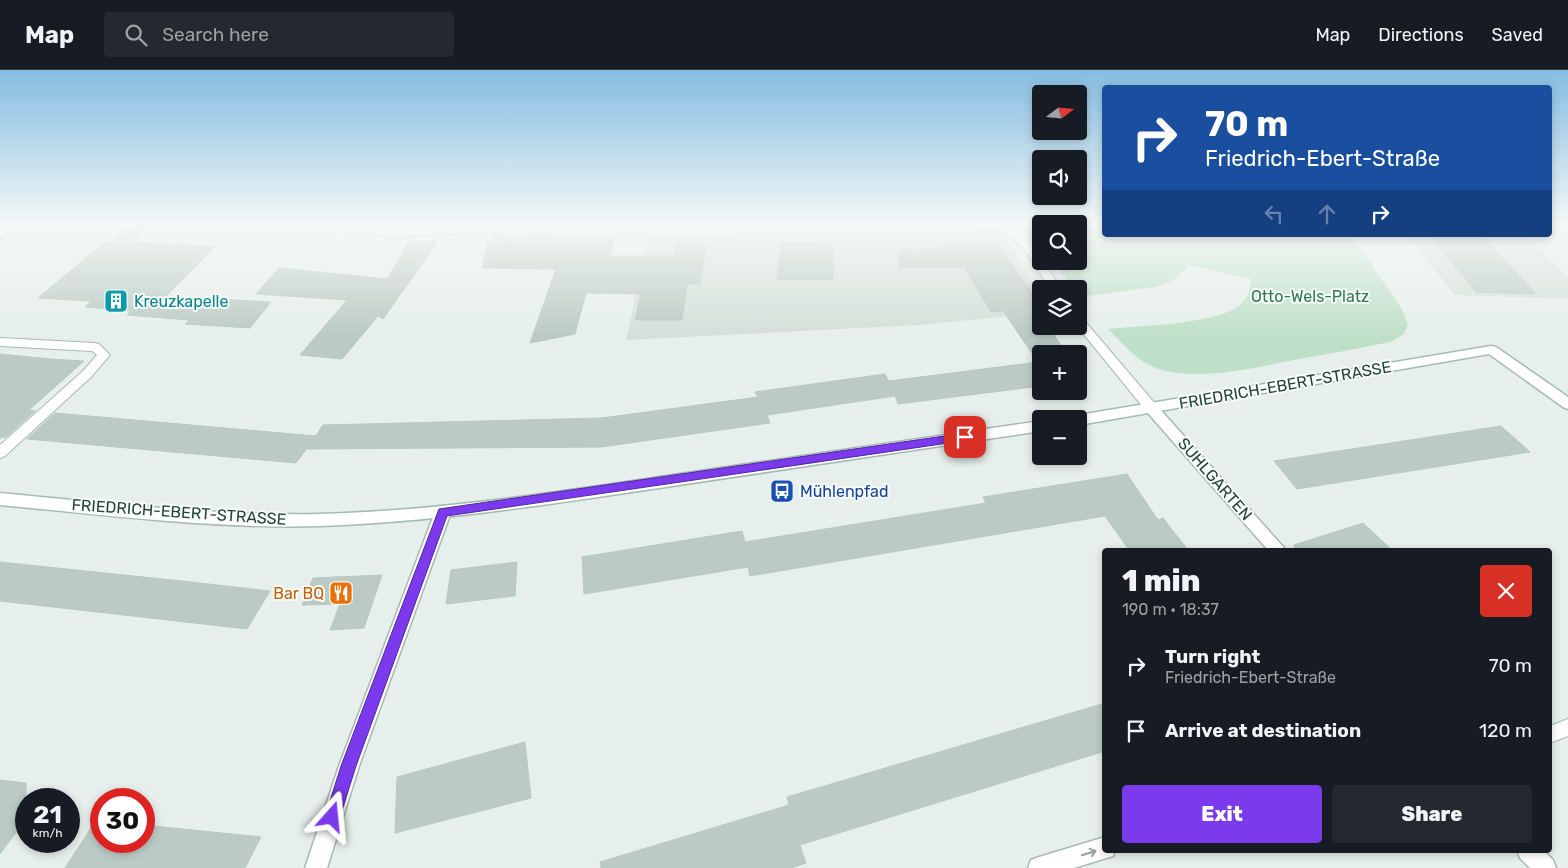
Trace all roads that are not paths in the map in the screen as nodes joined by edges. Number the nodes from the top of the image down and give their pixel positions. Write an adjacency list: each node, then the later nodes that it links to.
1 (1037, 261): 2 (lane)
2 (1050, 280)
3 (1087, 331): 6 (lane)
4 (0, 342): 9 (lane)
5 (1568, 404): 6 (street, FRIEDRICH-EBERT-STRASSE)
6 (1152, 408): 7 (street, FRIEDRICH-EBERT-STRASSE); 12 (street, SUHLGARTEN)
7 (1087, 419)
8 (1032, 427): 11 (street, FRIEDRICH-EBERT-STRASSE)
9 (0, 453)
10 (0, 499): 11 (street, FRIEDRICH-EBERT-STRASSE)
11 (443, 512): 17 (street)
12 (1276, 548)
13 (1568, 727): 14 (lane)
14 (1552, 733)
15 (1102, 849): 18 (street, one-way to 15)
16 (1531, 853): 19 (street)
17 (316, 868)
18 (1039, 868)
19 (1545, 868)

